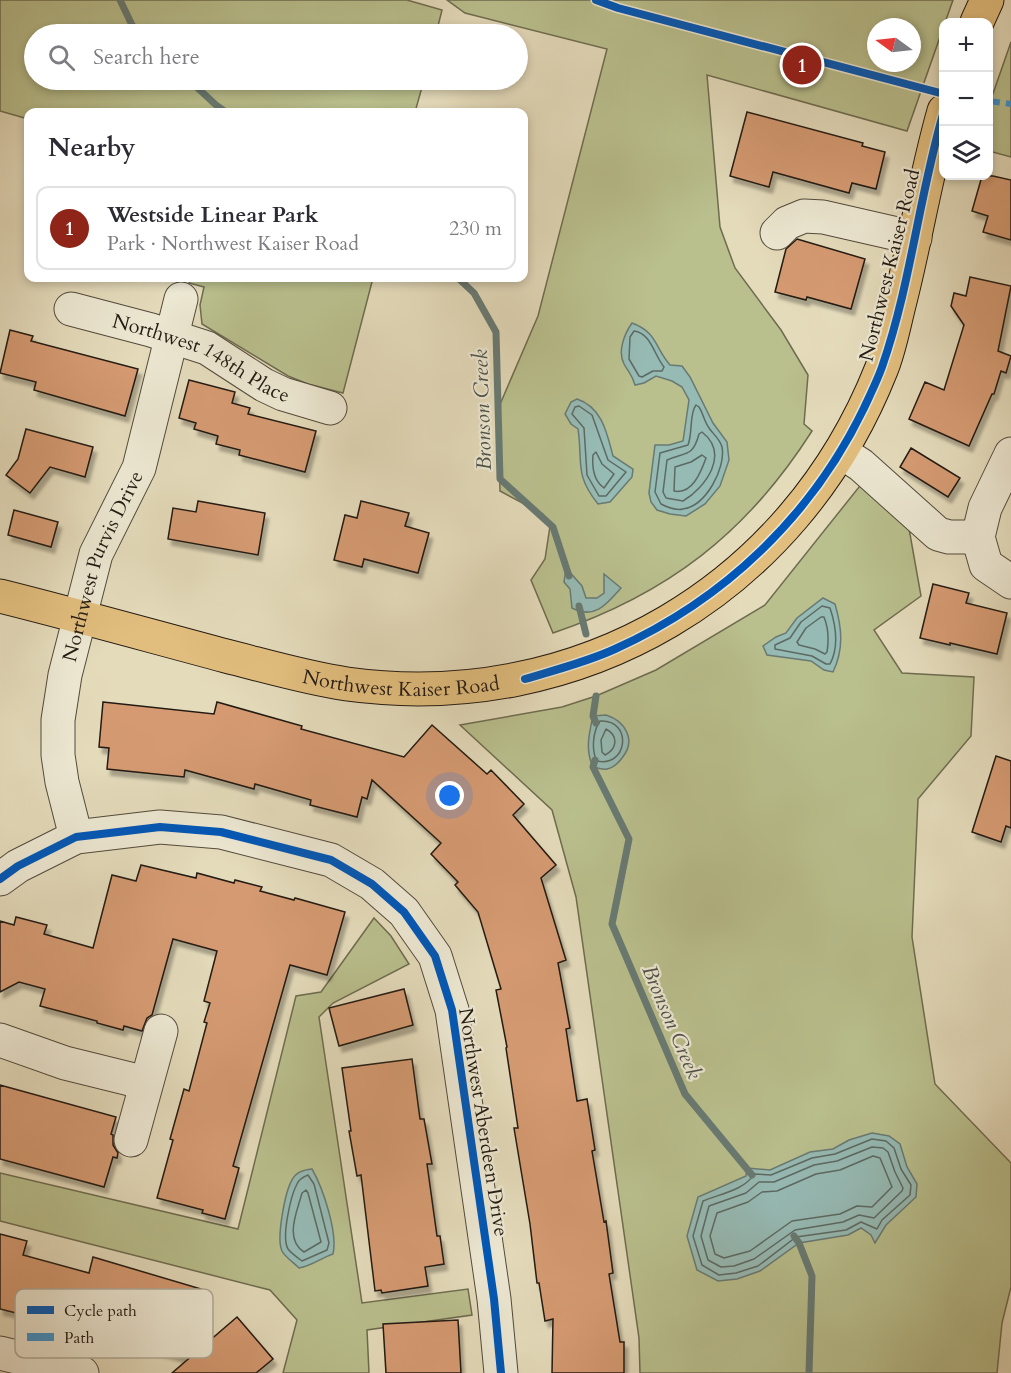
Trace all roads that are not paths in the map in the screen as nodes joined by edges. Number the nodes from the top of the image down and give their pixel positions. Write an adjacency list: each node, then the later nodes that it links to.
1 (987, 0): 2 (main road)
2 (979, 18)
3 (941, 126): 5 (main road, Northwest Kaiser Road)
4 (777, 233): 5 (street)
5 (915, 238): 10 (main road, Northwest Kaiser Road)
6 (181, 299): 8 (street, Northwest Purvis Drive)
7 (71, 309): 8 (street, Northwest 148th Place)
8 (172, 338): 9 (street, Northwest 148th Place); 15 (street, Northwest Purvis Drive)
9 (330, 408)
10 (841, 452): 12 (street); 15 (main road, Northwest Kaiser Road)
11 (1011, 454): 12 (street)
12 (978, 537): 13 (street)
13 (1011, 582)
14 (0, 596): 15 (main road, Northwest Kaiser Road)
15 (80, 616): 16 (street, Northwest Purvis Drive)
16 (76, 837): 17 (street, Northwest Aberdeen Drive); 26 (street, Northwest Aberdeen Drive)
17 (0, 879)
18 (161, 1031): 20 (street)
19 (0, 1040): 20 (street)
20 (146, 1083): 21 (street)
21 (131, 1140)
22 (0, 1353): 23 (street)
23 (15, 1357)
24 (20, 1358): 25 (street)
25 (82, 1373)
26 (501, 1373)

